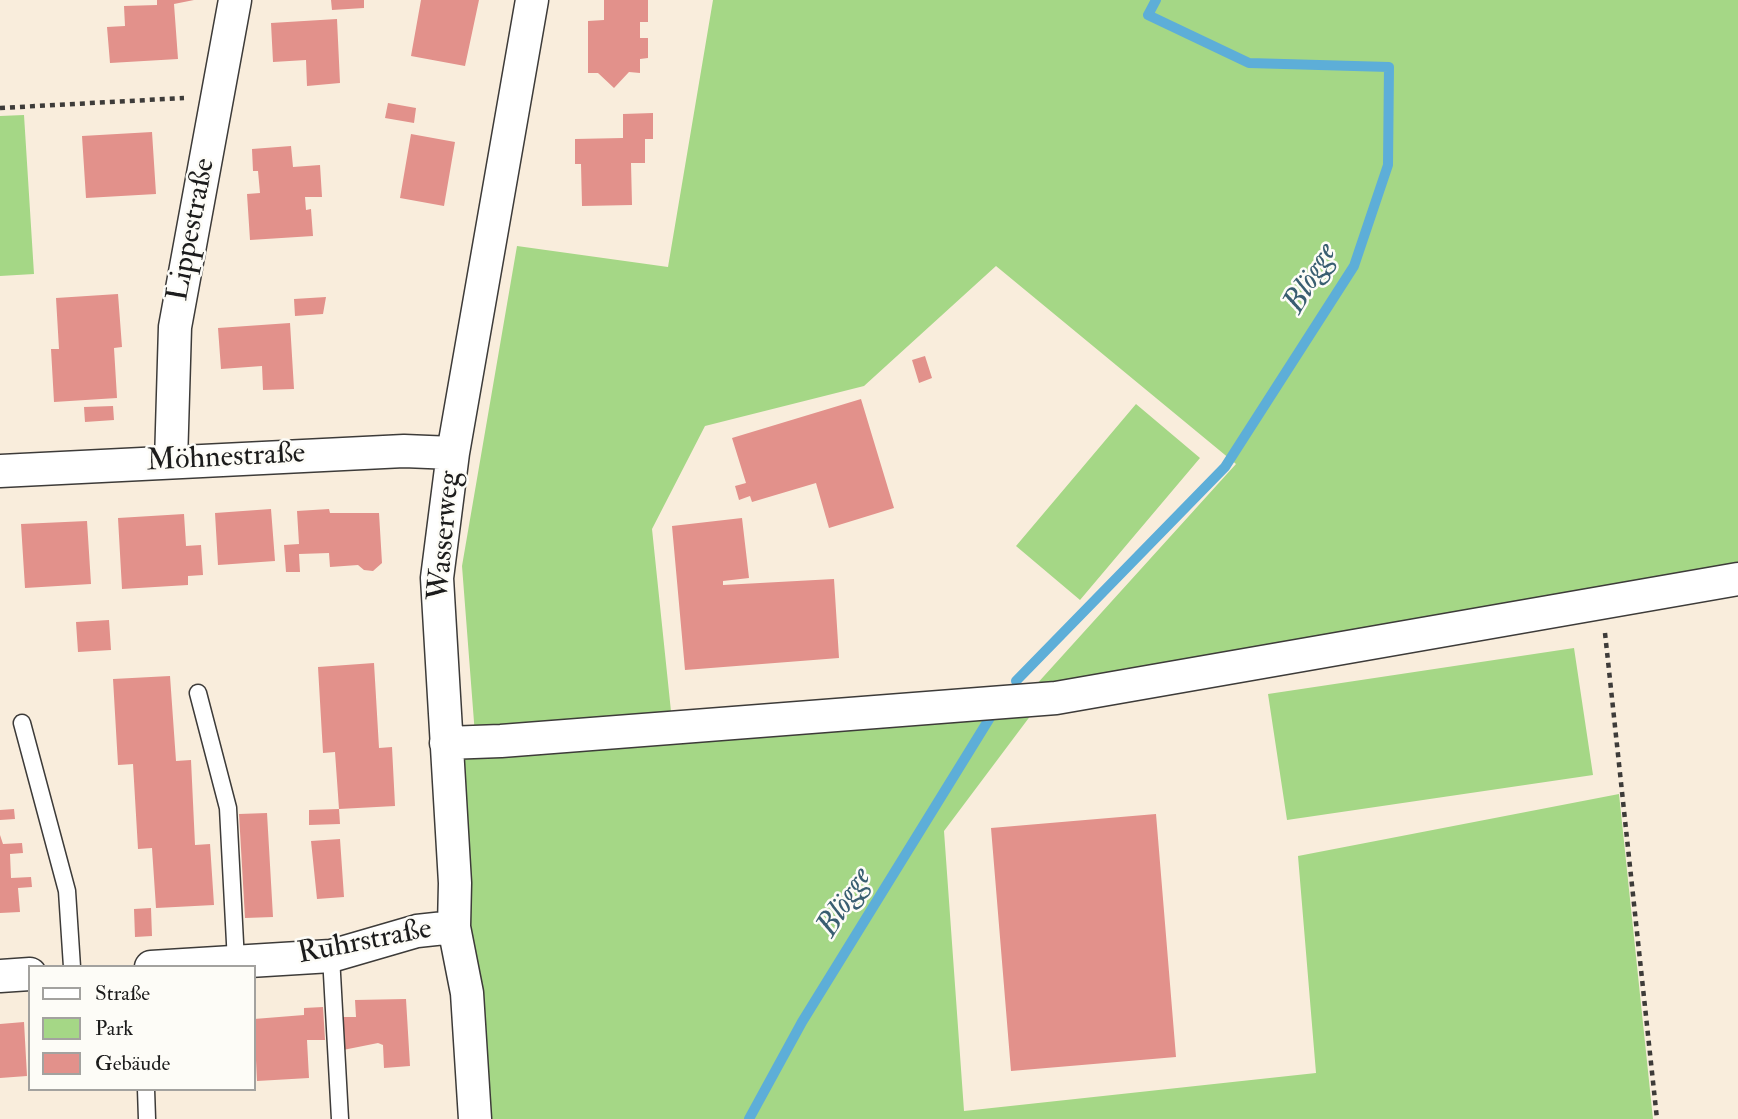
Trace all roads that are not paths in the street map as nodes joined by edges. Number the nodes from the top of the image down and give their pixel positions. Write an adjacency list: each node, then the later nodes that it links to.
1 (235, 0): 4 (street, Lippestraße)
2 (532, 0): 3 (street, Wasserweg)
3 (453, 453): 4 (street, Möhnestraße); 9 (street, Wasserweg)
4 (171, 461): 5 (street, Möhnestraße)
5 (0, 471)
6 (1738, 579): 9 (street)
7 (198, 693): 12 (lane)
8 (22, 723): 13 (lane)
9 (446, 743): 10 (street, Wasserweg)
10 (454, 927): 11 (street, Ruhrstraße); 20 (street, Wasserweg)
11 (331, 956): 12 (street, Ruhrstraße); 19 (lane)
12 (236, 962): 14 (street, Ruhrstraße)
13 (72, 965)
14 (185, 965)
15 (28, 974): 16 (street)
16 (0, 976)
17 (146, 1091): 18 (lane)
18 (147, 1119)
19 (340, 1119)
20 (475, 1119)

